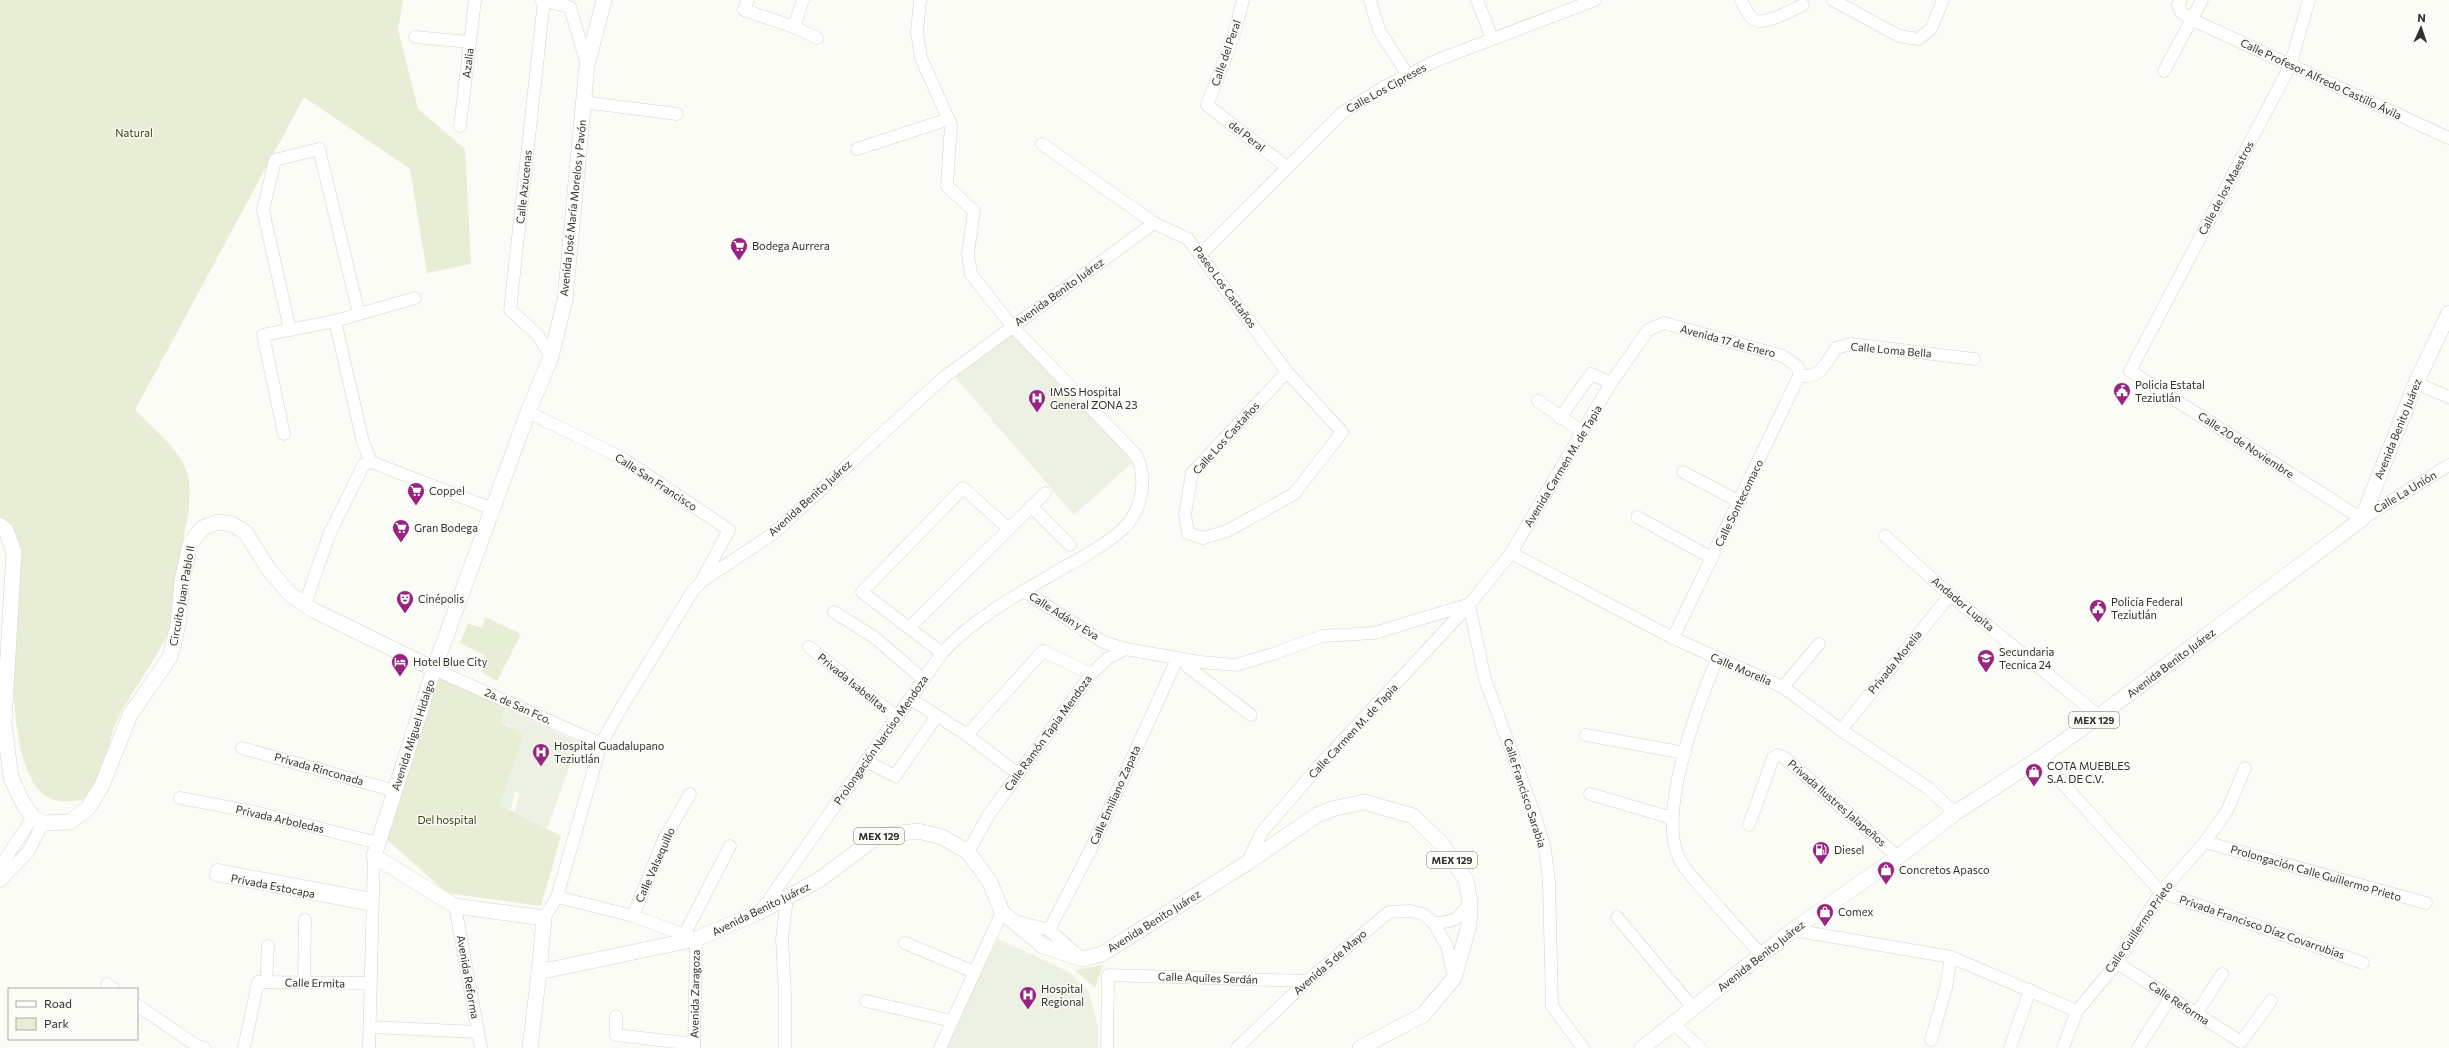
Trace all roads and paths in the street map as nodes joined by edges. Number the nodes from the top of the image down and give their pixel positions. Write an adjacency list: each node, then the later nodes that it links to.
1 (475, 0): 23 (street, Azalia)
2 (604, 0): 24 (main road, Avenida José María Morelos y Pavón)
3 (748, 0): 19 (street)
4 (803, 0): 19 (street)
5 (920, 0): 31 (street)
6 (1243, 0): 29 (street, Calle del Peral)
7 (1370, 0): 27 (street)
8 (1477, 0): 22 (street)
9 (1741, 0): 17 (street)
10 (1833, 0): 11 (street)
11 (1943, 0)
12 (2181, 0): 18 (street)
13 (2202, 0): 18 (street)
14 (2309, 0): 25 (street, Calle de los Maestros)
15 (543, 1): 24 (street); 46 (street, Calle Azucenas)
16 (1585, 2): 22 (street, Calle Los Cipreses)
17 (1803, 5)
18 (2192, 20): 25 (street, Calle Profesor Alfredo Castillo Ávila); 26 (street)
19 (794, 27): 21 (street)
20 (415, 38): 23 (street)
21 (816, 38)
22 (1492, 38): 27 (street, Calle Los Cipreses)
23 (470, 42): 32 (street, Azalia)
24 (587, 65): 28 (main road, Avenida José María Morelos y Pavón)
25 (2290, 66): 33 (street, Calle Profesor Alfredo Castillo Ávila); 49 (street, Calle de los Maestros)
26 (2164, 71)
27 (1407, 74): 36 (street, Calle Los Cipreses)
28 (584, 102): 30 (street); 46 (main road, Avenida José María Morelos y Pavón)
29 (1207, 105): 36 (street, del Peral)
30 (677, 114)
31 (949, 119): 35 (street); 44 (street, Prolongación Narciso Mendoza)
32 (460, 126)
33 (2449, 138)
34 (1042, 144): 37 (street, Paseo Los Castaños)
35 (857, 149)
36 (1287, 167): 38 (street, Calle Los Cipreses)
37 (1154, 223): 38 (street, Paseo Los Castaños); 44 (street, Avenida Benito Juárez)
38 (1201, 254): 50 (street, Paseo Los Castaños)
39 (415, 298): 41 (street)
40 (2449, 313): 51 (main road, Avenida Benito Juárez)
41 (359, 314): 42 (street); 45 (street)
42 (335, 321): 45 (street); 60 (street)
43 (1655, 325): 48 (street, Avenida 17 de Enero); 52 (street, Avenida Carmen M. de Tapia)
44 (1012, 326): 75 (street, Avenida Benito Juárez); 76 (street, Prolongación Narciso Mendoza)
45 (290, 330): 59 (street)
46 (551, 357): 55 (main road, Avenida José María Morelos y Pavón)
47 (1974, 359): 48 (street, Calle Loma Bella)
48 (1798, 371): 64 (street, Calle Sontecomaco)
49 (2130, 371): 68 (street, Calle 20 de Noviembre)
50 (1287, 372): 57 (street, Paseo Los Castaños); 57 (street, Calle Los Castaños)
51 (2416, 382): 53 (street); 68 (main road, Avenida Benito Juárez)
52 (1611, 383): 56 (street); 58 (street, Avenida Carmen M. de Tapia)
53 (2449, 397)
54 (1538, 401): 56 (street)
55 (528, 412): 66 (main road, Avenida Miguel Hidalgo); 75 (street, Calle San Francisco)
56 (1560, 418): 58 (street)
57 (1342, 432)
58 (1583, 432): 73 (street, Avenida Carmen M. de Tapia)
59 (284, 434)
60 (371, 462): 66 (street); 78 (street)
61 (2449, 465): 68 (street, Calle La Unión)
62 (1683, 472): 64 (street)
63 (1045, 493): 65 (street)
64 (1740, 502): 74 (street, Calle Sontecomaco)
65 (1032, 506): 70 (street); 72 (street)
66 (493, 509): 89 (main road, Avenida Miguel Hidalgo)
67 (1637, 517): 74 (street)
68 (2362, 518): 96 (main road, Avenida Benito Juárez / MEX 129)
69 (0, 525): 114 (main road)
70 (1009, 529): 81 (street); 81 (street)
71 (1885, 536): 77 (street, Andador Lupita)
72 (1070, 546)
73 (1511, 553): 79 (street, Avenida Carmen M. de Tapia); 82 (street, Calle Morelia)
74 (1712, 558): 82 (street, Calle Sontecomaco)
75 (702, 582): 101 (street, Avenida Benito Juárez)
76 (1024, 591): 85 (street, Calle Adán y Eva); 86 (street, Prolongación Narciso Mendoza)
77 (1950, 595): 96 (street, Andador Lupita); 98 (street, Privada Morelia)
78 (305, 604): 89 (main road, Circuito Juan Pablo ll); 114 (main road, Circuito Juan Pablo ll)
79 (1469, 605): 87 (street); 121 (street, Calle Carmen M. de Tapia); 181 (street, Calle Francisco Sarabia)
80 (834, 612): 91 (street)
81 (908, 628): 86 (street)
82 (1673, 638): 88 (street, Calle Morelia)
83 (1818, 644): 92 (street)
84 (809, 647): 97 (street, Privada Isabelitas)
85 (1126, 649): 87 (street); 90 (street, Calle Ramón Tapia Mendoza)
86 (942, 653): 91 (street, Prolongación Narciso Mendoza)
87 (1181, 659): 94 (street); 138 (street, Calle Emiliano Zapata)
88 (1716, 659): 92 (street, Calle Morelia); 103 (street)
89 (434, 668): 101 (street, 2a. de San Fco.); 108 (main road, Avenida Miguel Hidalgo)
90 (1091, 674): 99 (street); 107 (street, Calle Ramón Tapia Mendoza)
91 (924, 680): 93 (street, Prolongación Narciso Mendoza)
92 (1783, 687): 98 (street, Calle Morelia)
93 (911, 699): 95 (street); 97 (street, Prolongación Narciso Mendoza)
94 (1251, 715)
95 (937, 716): 99 (street); 105 (street)
96 (2099, 716): 104 (main road, Avenida Benito Juárez / MEX 129)
97 (898, 718): 105 (street, Prolongación Narciso Mendoza)
98 (1840, 730): 112 (street, Calle Morelia)
99 (967, 735): 107 (street)
100 (1586, 735): 103 (street)
101 (601, 744): 125 (street, Avenida Benito Juárez)
102 (242, 748): 108 (street, Privada Rinconada)
103 (1685, 753): 113 (street)
104 (2040, 758): 112 (main road, Avenida Benito Juárez / MEX 129); 124 (street)
105 (867, 762): 131 (street, Prolongación Narciso Mendoza)
106 (2245, 768): 116 (street, Calle Guillermo Prieto)
107 (1018, 774): 119 (street, Calle Ramón Tapia Mendoza)
108 (395, 791): 118 (main road, Avenida Miguel Hidalgo)
109 (690, 794): 132 (street, Calle Valsequillo)
110 (1590, 794): 113 (street)
111 (180, 798): 118 (street, Privada Arboledas)
112 (1955, 813): 120 (main road, Avenida Benito Juárez / MEX 129)
113 (1672, 818): 143 (street)
114 (38, 820): 122 (street); 123 (street)
115 (1749, 825): 120 (street, Privada Ilustres Jalapeños)
116 (2206, 842): 124 (street, Calle Guillermo Prieto); 130 (street, Prolongación Calle Guillermo Prieto)
117 (730, 846): 140 (street)
118 (376, 850): 127 (street, Avenida Miguel Hidalgo); 129 (main road)
119 (968, 852): 126 (main road, Avenida Benito Juárez / MEX 129); 134 (main road, Avenida Benito Juárez / MEX 129)
120 (1898, 857): 139 (main road, Avenida Benito Juárez / MEX 129)
121 (1247, 863): 128 (main road, Avenida Benito Juárez / MEX 129); 145 (main road, Avenida Benito Juárez / MEX 129)
122 (0, 867)
123 (0, 880)
124 (2161, 892): 146 (street, Calle Guillermo Prieto); 147 (street, Privada Francisco Díaz Covarrubias)
125 (557, 897): 132 (street, Calle Valsequillo); 135 (street, Avenida Benito Juárez)
126 (787, 898): 131 (main road, Avenida Benito Juárez / MEX 129); 176 (street)
127 (372, 902): 127 (street, Privada Estocapa); 155 (street, Avenida Miguel Hidalgo)
128 (1470, 902): 137 (street); 151 (main road, Avenida Benito Juárez / MEX 129)
129 (449, 903): 135 (main road); 168 (street, Avenida Reforma)
130 (2426, 903)
131 (760, 912): 140 (main road, Avenida Benito Juárez / MEX 129)
132 (633, 916): 140 (street, Calle Valsequillo)
133 (1617, 916): 161 (street)
134 (1008, 917): 138 (street); 145 (main road, Avenida Benito Juárez / MEX 129); 149 (street)
135 (544, 918): 148 (main road)
136 (304, 920): 154 (street)
137 (1434, 923): 151 (street, Avenida 5 de Mayo); 152 (street, Avenida 5 de Mayo)
138 (1049, 930): 145 (street)
139 (1794, 930): 143 (main road, Avenida Benito Juárez / MEX 129); 144 (street)
140 (687, 939): 148 (main road, Avenida Benito Juárez / MEX 129); 170 (street, Avenida Zaragoza)
141 (905, 943): 149 (street)
142 (268, 946): 153 (street)
143 (1762, 955): 161 (main road, Avenida Benito Juárez / MEX 129)
144 (1951, 957): 156 (street); 169 (street)
145 (1083, 959)
146 (2117, 963): 157 (street, Calle Reforma); 162 (street, Calle Guillermo Prieto)
147 (2363, 963)
148 (539, 972): 175 (main road)
149 (974, 972): 165 (street)
150 (2222, 974): 163 (street)
151 (1454, 978): 180 (main road, Avenida Benito Juárez / MEX 129)
152 (1307, 981): 178 (street, Calle Aquiles Serdán); 179 (street, Avenida 5 de Mayo)
153 (262, 982): 154 (street, Calle Ermita); 172 (street)
154 (304, 982): 155 (street, Calle Ermita)
155 (371, 984): 167 (street, Avenida Miguel Hidalgo)
156 (2030, 990): 162 (street); 184 (street)
157 (2170, 998): 163 (street, Calle Reforma); 186 (street)
158 (866, 1001): 165 (street)
159 (2271, 1001): 163 (street, Calle Reforma)
160 (138, 1006): 171 (street)
161 (1694, 1009): 166 (main road, Avenida Benito Juárez / MEX 129)
162 (2077, 1011): 185 (street, Calle Guillermo Prieto)
163 (2196, 1014)
164 (616, 1016): 170 (street)
165 (952, 1021): 177 (street)
166 (1674, 1024): 182 (main road, Avenida Benito Juárez / MEX 129); 183 (street)
167 (370, 1027): 168 (street); 173 (street, Avenida Miguel Hidalgo)
168 (478, 1032): 174 (street, Avenida Reforma)
169 (1931, 1040)
170 (694, 1046)
171 (204, 1048)
172 (244, 1048)
173 (370, 1048)
174 (481, 1048)
175 (530, 1048)
176 (785, 1048)
177 (940, 1048)
178 (1107, 1048)
179 (1237, 1048)
180 (1360, 1048)
181 (1583, 1048)
182 (1642, 1048)
183 (1700, 1048)
184 (2010, 1048)
185 (2062, 1048)
186 (2138, 1048)

